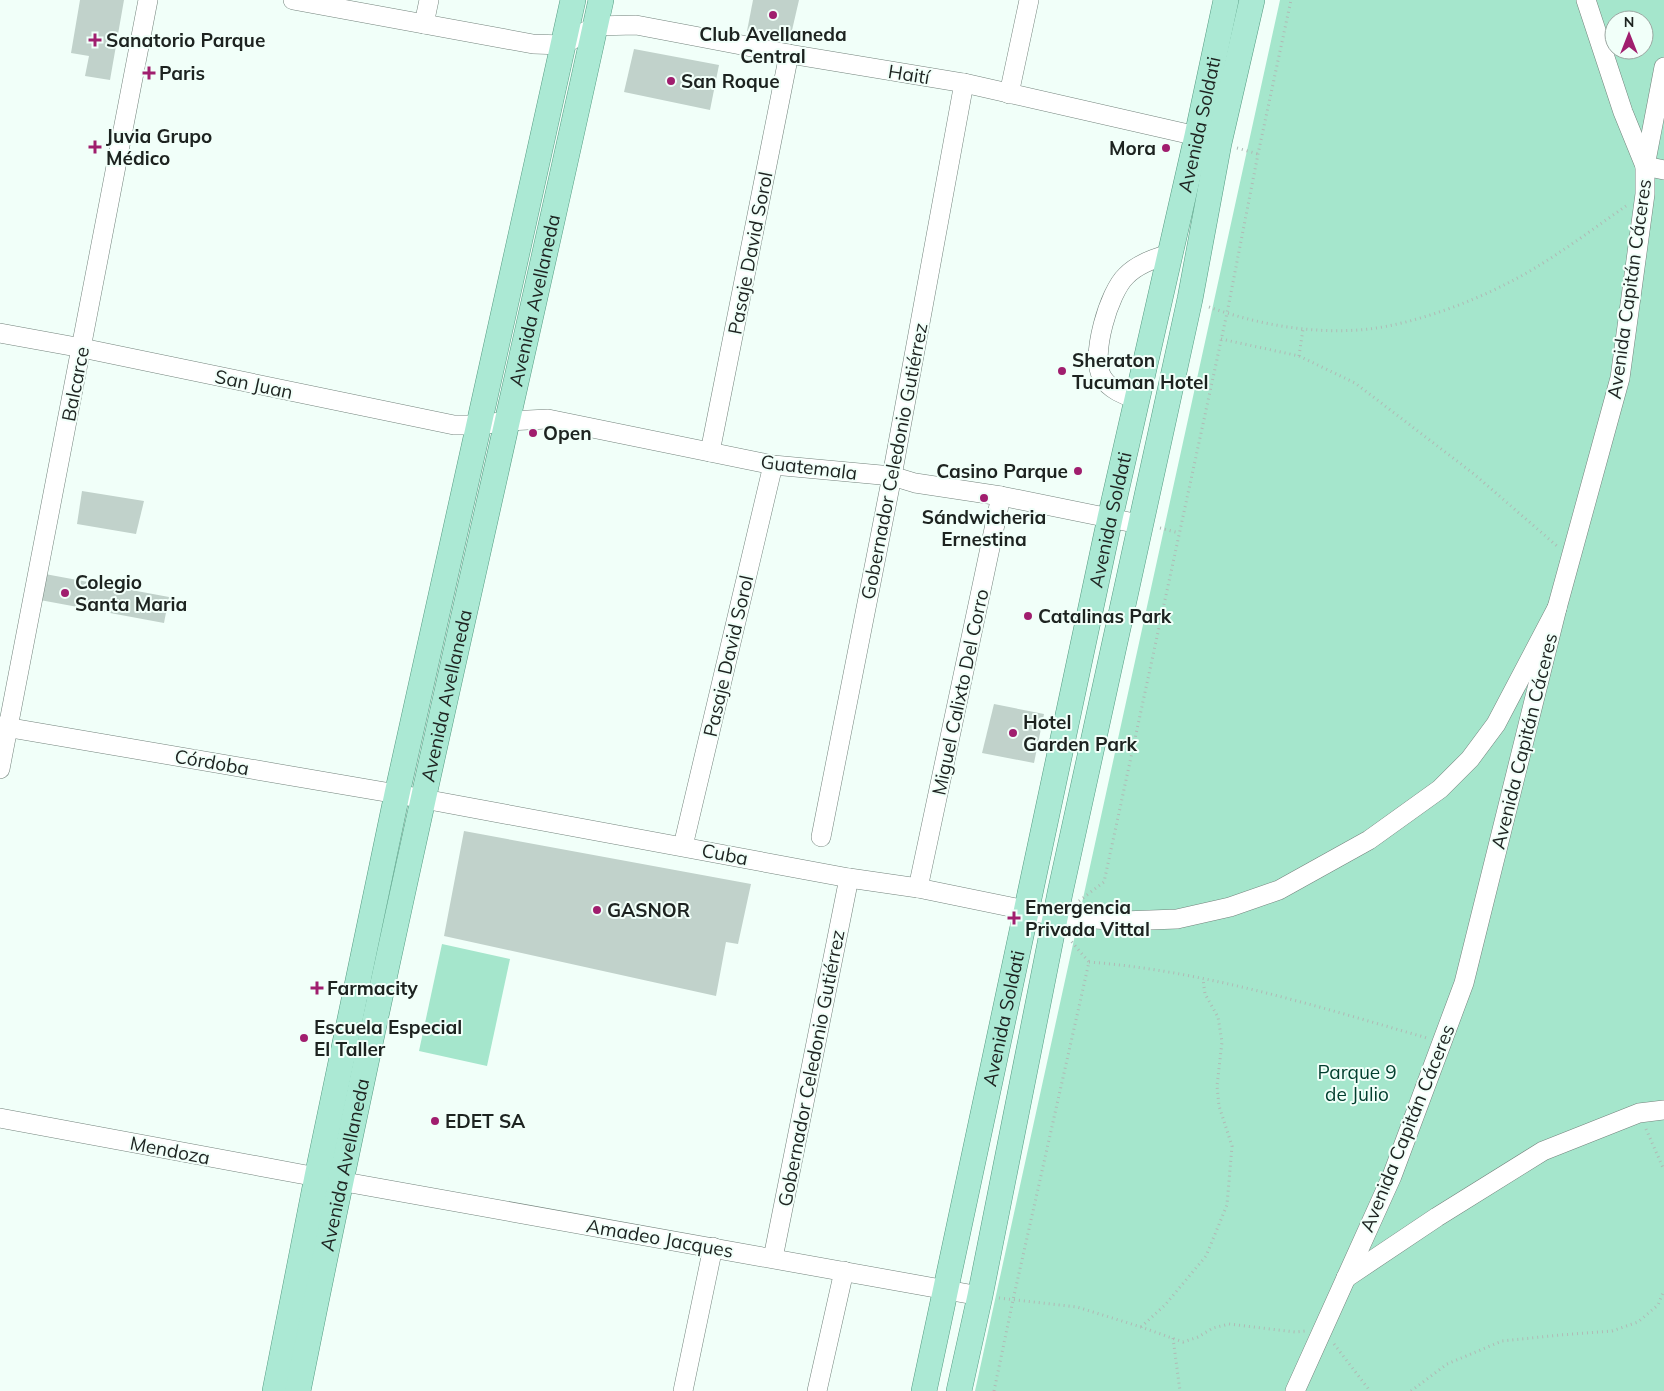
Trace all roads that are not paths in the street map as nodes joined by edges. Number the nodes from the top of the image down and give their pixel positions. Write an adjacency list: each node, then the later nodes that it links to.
1 (148, 0): 22 (street, Balcarce)
2 (293, 0): 10 (street)
3 (429, 0): 10 (street)
4 (573, 0): 12 (main road, Avenida Avellaneda)
5 (601, 0): 11 (main road, Avenida Avellaneda)
6 (1029, 0): 16 (street)
7 (1226, 0): 17 (main road, Avenida Soldati)
8 (1252, 0): 17 (main road, Avenida Soldati)
9 (1586, 0): 18 (street)
10 (424, 24): 12 (street)
11 (595, 26): 12 (street); 13 (street, Haití); 24 (main road, Avenida Avellaneda)
12 (562, 45): 25 (main road, Avenida Avellaneda)
13 (789, 54): 15 (street, Haití); 26 (street, Pasaje David Sorol)
14 (1664, 66): 18 (street, Avenida Capitán Cáceres)
15 (964, 83): 16 (street, Haití); 28 (street, Gobernador Celedonio Gutiérrez)
16 (1009, 94): 17 (street, Haití)
17 (1208, 140): 20 (main road, Avenida Soldati); 31 (main road, Avenida Soldati)
18 (1645, 166): 19 (street); 32 (street, Avenida Capitán Cáceres)
19 (1664, 170)
20 (1170, 254): 23 (main road, Avenida Soldati); 23 (street)
21 (0, 333): 22 (street, San Juan)
22 (82, 348): 25 (street, San Juan); 33 (street, Balcarce)
23 (1137, 399): 30 (main road, Avenida Soldati)
24 (508, 421): 25 (street, San Juan); 26 (street, Guatemala); 36 (main road, Avenida Avellaneda)
25 (479, 425): 35 (main road, Avenida Avellaneda)
26 (710, 452): 27 (street, Guatemala)
27 (773, 465): 28 (street, Guatemala); 38 (street, Pasaje David Sorol)
28 (892, 476): 29 (street, Guatemala); 37 (street, Gobernador Celedonio Gutiérrez)
29 (1001, 496): 30 (street, Guatemala); 40 (street, Miguel Calixto Del Corro)
30 (1110, 518): 31 (street, Guatemala); 41 (main road, Avenida Soldati)
31 (1140, 524): 42 (main road, Avenida Soldati)
32 (1557, 608): 42 (street, Cuba); 49 (street, Avenida Capitán Cáceres)
33 (4, 727): 34 (street, Balcarce); 35 (street, Córdoba)
34 (0, 769)
35 (397, 794): 36 (street, Córdoba); 45 (main road, Avenida Avellaneda)
36 (423, 799): 38 (street, Cuba); 45 (main road, Avenida Avellaneda)
37 (821, 837)
38 (683, 846): 39 (street, Cuba)
39 (849, 878): 40 (street, Cuba); 47 (street, Gobernador Celedonio Gutiérrez)
40 (918, 888): 41 (street, Cuba)
41 (1027, 909): 42 (street, Cuba); 50 (main road, Avenida Soldati)
42 (1064, 916): 51 (main road, Avenida Soldati)
43 (1664, 1110): 49 (street)
44 (0, 1118): 45 (street, Mendoza)
45 (329, 1179): 46 (street, Amadeo Jacques); 52 (main road, Avenida Avellaneda); 53 (main road, Avenida Avellaneda)
46 (713, 1247): 47 (street, Amadeo Jacques); 54 (street)
47 (774, 1258): 48 (street, Amadeo Jacques)
48 (844, 1271): 50 (street, Amadeo Jacques); 55 (street)
49 (1346, 1278): 58 (street, Avenida Capitán Cáceres)
50 (946, 1290): 51 (street, Amadeo Jacques); 56 (main road, Avenida Soldati)
51 (980, 1296): 57 (main road, Avenida Soldati)
52 (275, 1391)
53 (298, 1391)
54 (683, 1391)
55 (817, 1391)
56 (924, 1391)
57 (959, 1391)
58 (1295, 1391)

